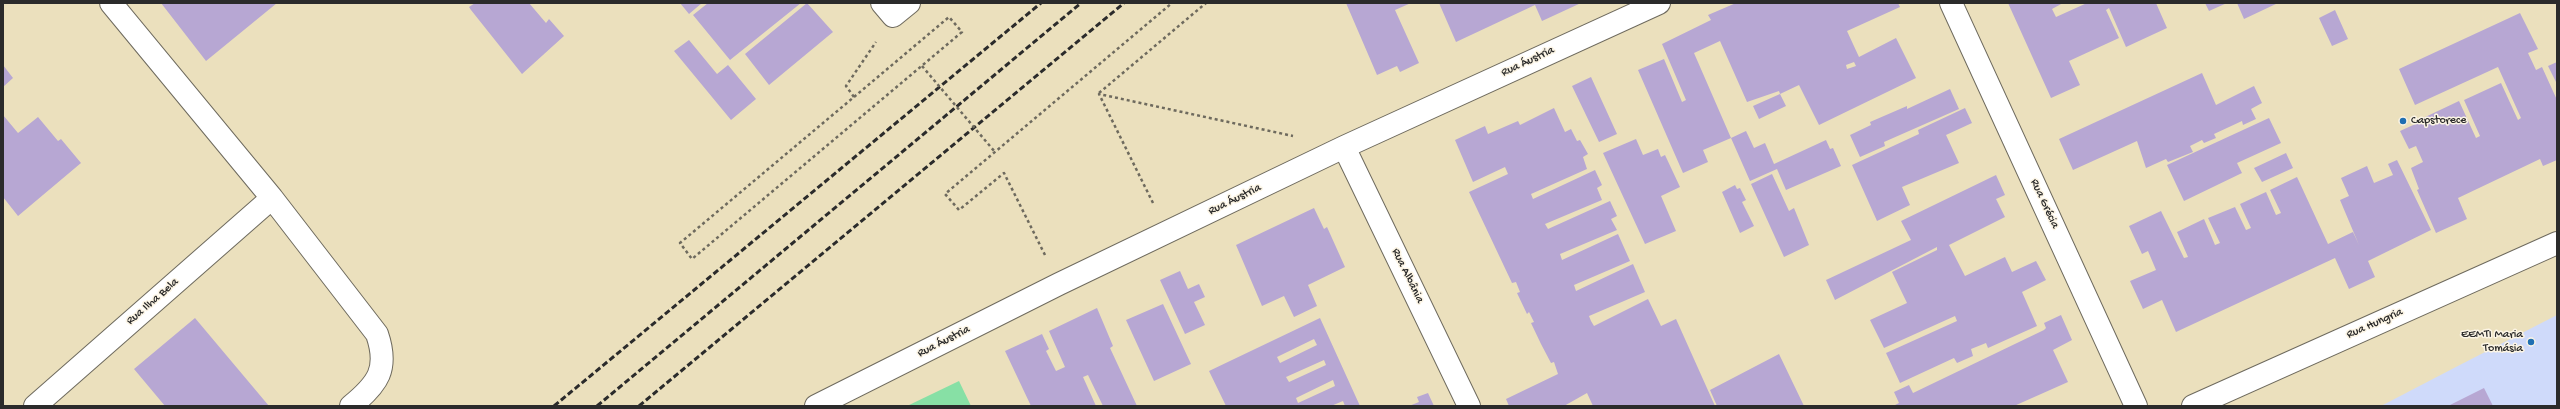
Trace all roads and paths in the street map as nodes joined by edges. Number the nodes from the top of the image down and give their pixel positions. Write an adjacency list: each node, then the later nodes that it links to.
1 (111, 3): 12 (street)
2 (1172, 3): 11 (path)
3 (1206, 3): 8 (path)
4 (1658, 3): 10 (street, Rua Áustria)
5 (1952, 3): 20 (street, Rua Grécia)
6 (894, 7): 9 (path)
7 (922, 66): 9 (path); 9 (path); 11 (path, bridge)
8 (1099, 94): 10 (path); 13 (path)
9 (854, 97)
10 (1344, 147): 13 (street, Rua Áustria); 19 (street, Rua Albânia)
11 (995, 152): 15 (path)
12 (272, 198): 16 (street, Rua Ilha Bela); 17 (street)
13 (1167, 232): 15 (street, Rua Áustria)
14 (2557, 243): 21 (street, Rua Hungria)
15 (1059, 284): 18 (street, Rua Áustria)
16 (35, 406)
17 (351, 406)
18 (816, 406)
19 (1469, 406)
20 (2136, 406)
21 (2193, 406)

